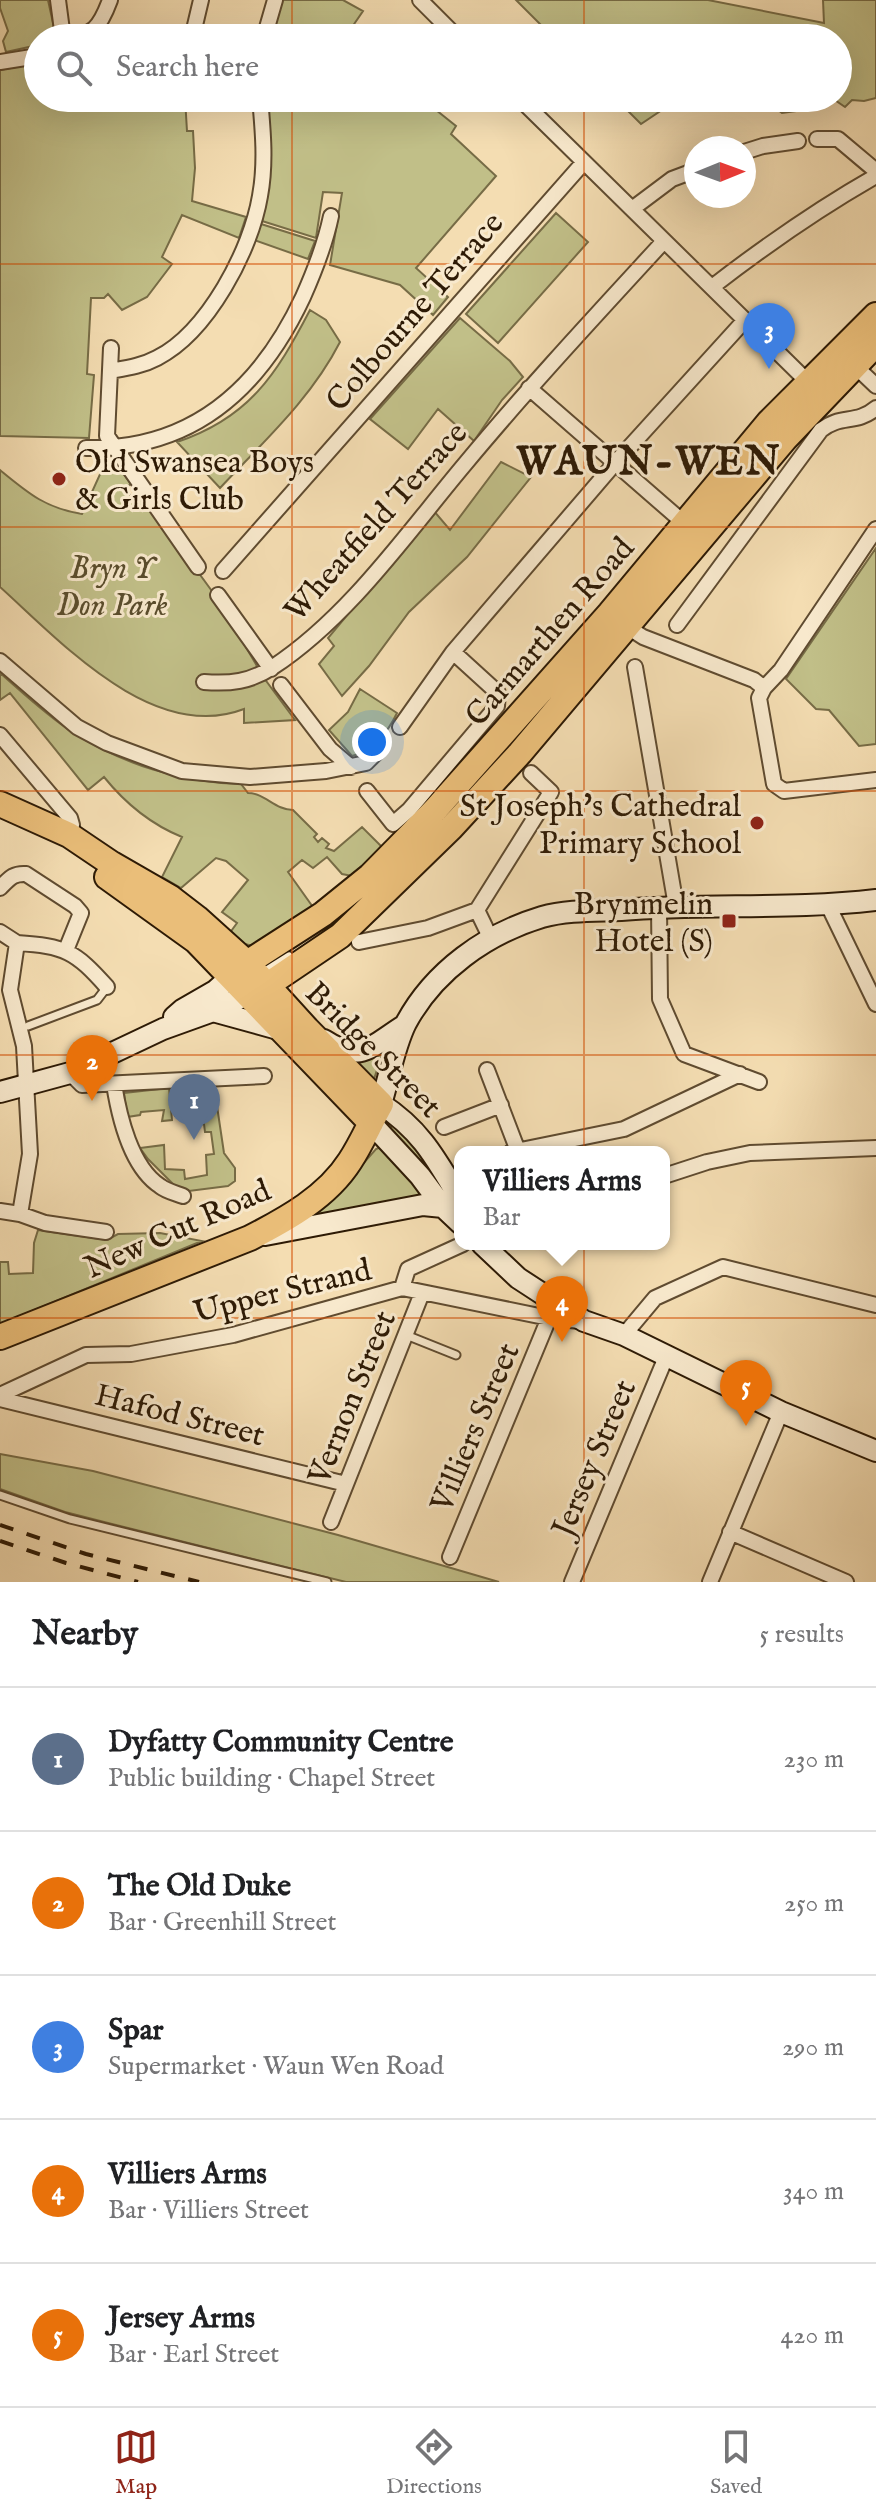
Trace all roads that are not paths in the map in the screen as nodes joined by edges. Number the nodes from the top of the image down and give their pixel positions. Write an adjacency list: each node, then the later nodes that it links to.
1 (58, 0): 6 (street)
2 (110, 0): 7 (street)
3 (201, 0): 8 (street)
4 (275, 0): 9 (street)
5 (420, 0): 10 (street)
6 (62, 24)
7 (98, 24)
8 (195, 24)
9 (268, 24)
10 (440, 24)
11 (24, 56): 12 (street)
12 (1, 57)
13 (261, 112): 30 (street)
14 (533, 112): 18 (street)
15 (817, 139): 20 (street)
16 (798, 141): 17 (street)
17 (756, 148)
18 (584, 162): 21 (street); 41 (street, Colbourne Terrace)
19 (684, 174): 21 (street)
20 (876, 174): 24 (street)
21 (632, 209): 23 (street)
22 (331, 216): 36 (street)
23 (664, 241): 24 (street); 32 (street, Wheatfield Terrace)
24 (712, 287): 26 (street)
25 (876, 315): 33 (main road, Carmarthen Road)
26 (745, 320): 33 (street); 37 (street)
27 (876, 344): 29 (main road, Carmarthen Road)
28 (111, 348): 30 (street)
29 (855, 366): 31 (street); 33 (main road, Carmarthen Road)
30 (110, 371): 36 (street)
31 (876, 386)
32 (529, 388): 37 (street); 48 (street, Wheatfield Terrace)
33 (815, 389): 38 (main road, Carmarthen Road); 43 (main road, Carmarthen Road)
34 (876, 408): 44 (street)
35 (86, 448): 36 (street)
36 (114, 449): 40 (street)
37 (616, 462): 38 (street); 45 (street)
38 (684, 523): 43 (main road, Carmarthen Road)
39 (876, 529): 51 (street)
40 (198, 567)
41 (223, 571)
42 (218, 595): 48 (street)
43 (618, 620): 51 (street); 52 (main road, Carmarthen Road); 76 (main road, Carmarthen Road)
44 (677, 625)
45 (453, 652): 53 (street); 59 (street)
46 (0, 661): 56 (street)
47 (635, 667): 67 (street)
48 (271, 669): 49 (street, Wheatfield Terrace)
49 (204, 682)
50 (281, 685): 56 (street)
51 (764, 688): 58 (street)
52 (558, 708): 60 (main road, Carmarthen Road); 76 (main road)
53 (400, 727)
54 (0, 735): 63 (street)
55 (380, 749): 56 (street)
56 (351, 767)
57 (531, 773): 68 (street)
58 (876, 780)
59 (367, 791)
60 (480, 797): 69 (lane); 76 (main road, Carmarthen Road)
61 (0, 804): 63 (main road)
62 (0, 821): 76 (main road)
63 (69, 835): 76 (main road)
64 (0, 888): 74 (street)
65 (876, 900): 66 (main road)
66 (828, 905): 67 (main road); 78 (street)
67 (668, 907): 71 (main road); 87 (street)
68 (477, 910): 71 (street); 72 (street)
69 (338, 926)
70 (0, 932): 73 (street)
71 (491, 939): 80 (main road)
72 (359, 942)
73 (17, 943): 74 (street); 91 (street)
74 (66, 950): 77 (street)
75 (292, 955): 76 (lane)
76 (250, 978): 79 (main road); 82 (main road); 83 (main road, Bridge Street); 84 (main road, Bridge Street)
77 (107, 987): 81 (lane)
78 (876, 1004)
79 (213, 1011): 82 (main road); 83 (main road)
80 (405, 1025): 84 (main road); 94 (main road)
81 (28, 1026)
82 (163, 1029): 86 (main road)
83 (278, 1029): 94 (main road, Bridge Street)
84 (307, 1029): 94 (main road, Bridge Street)
85 (487, 1070): 93 (street)
86 (70, 1073): 90 (street); 91 (main road)
87 (740, 1074): 89 (street); 97 (street)
88 (264, 1076): 90 (street)
89 (759, 1082)
90 (114, 1084): 101 (street)
91 (25, 1087): 92 (main road); 103 (street)
92 (0, 1092)
93 (501, 1105): 95 (street); 96 (street)
94 (376, 1114): 100 (main road, Bridge Street); 105 (main road, New Cut Road)
95 (444, 1127)
96 (516, 1146)
97 (542, 1146)
98 (876, 1148): 99 (street)
99 (670, 1174)
100 (449, 1191): 105 (main road)
101 (183, 1196)
102 (0, 1211): 103 (street)
103 (20, 1214): 104 (street)
104 (106, 1232)
105 (250, 1238): 117 (main road, New Cut Road)
106 (454, 1248): 110 (street)
107 (489, 1250): 109 (main road)
108 (500, 1250): 109 (main road)
109 (518, 1273): 114 (main road)
110 (402, 1288): 111 (street, Upper Strand); 120 (street, Upper Strand)
111 (422, 1293): 113 (street, Upper Strand); 115 (street, Vernon Street)
112 (876, 1305): 116 (street)
113 (549, 1318): 114 (street, Upper Strand); 127 (street, Villiers Street)
114 (584, 1321): 116 (main road)
115 (406, 1335): 118 (lane); 123 (street, Vernon Street)
116 (624, 1335): 119 (main road)
117 (0, 1337)
118 (456, 1355)
119 (666, 1357): 121 (main road); 129 (street, Jersey Street)
120 (0, 1397): 123 (street, Hafod Street)
121 (781, 1412): 122 (main road); 126 (street)
122 (876, 1451)
123 (346, 1484): 125 (street, Vernon Street)
124 (0, 1495): 128 (lane)
125 (331, 1522)
126 (730, 1532): 130 (street); 131 (street)
127 (450, 1557)
128 (327, 1582)
129 (572, 1582)
130 (710, 1582)
131 (846, 1582)

